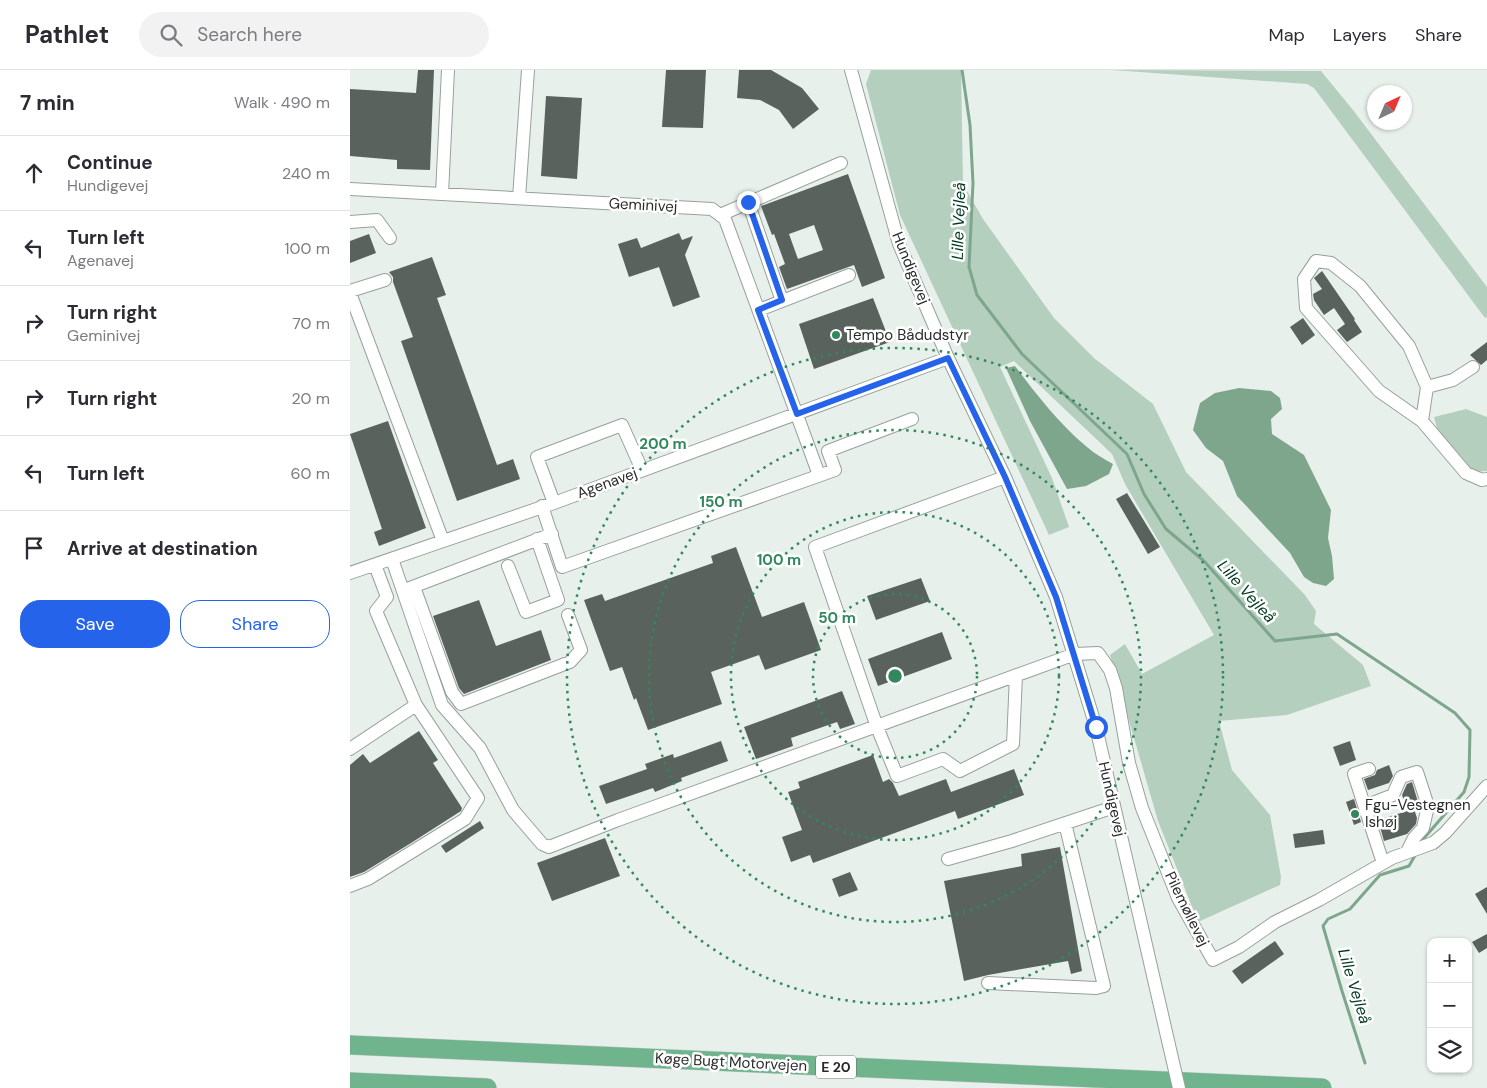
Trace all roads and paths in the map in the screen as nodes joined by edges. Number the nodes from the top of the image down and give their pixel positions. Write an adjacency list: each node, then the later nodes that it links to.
1 (448, 70): 6 (street)
2 (528, 70): 7 (street)
3 (851, 70): 17 (street, Hundigevej)
4 (841, 162): 8 (street)
5 (350, 189): 6 (street, Geminivej)
6 (442, 194): 7 (street, Geminivej)
7 (519, 198): 9 (street, Geminivej)
8 (748, 202): 9 (street); 15 (street)
9 (720, 215): 16 (street)
10 (350, 222): 11 (street)
11 (390, 238)
12 (849, 274): 15 (street)
13 (385, 280): 14 (street)
14 (350, 292): 30 (street)
15 (782, 300): 16 (street)
16 (758, 310): 20 (street)
17 (948, 358): 20 (street, Agenavej); 25 (street, Hundigevej)
18 (1472, 367): 19 (street)
19 (1427, 387): 22 (street); 22 (street)
20 (797, 414): 23 (street, Agenavej); 24 (street)
21 (912, 420): 24 (street)
22 (1422, 421): 26 (street)
23 (642, 470): 27 (street, Agenavej); 27 (street)
24 (819, 475): 28 (street)
25 (1005, 477): 37 (street, Hundigevej); 40 (street)
26 (1487, 479)
27 (548, 504): 28 (street); 30 (street, Agenavej)
28 (552, 534): 29 (street)
29 (537, 540): 33 (street); 35 (street)
30 (442, 541): 31 (street, Agenavej)
31 (392, 559): 32 (street, Agenavej); 35 (street)
32 (375, 564): 34 (street, Agenavej); 39 (street)
33 (508, 566)
34 (350, 573)
35 (408, 589): 36 (street); 40 (street)
36 (568, 615)
37 (1075, 654): 38 (street); 45 (street, Hundigevej); 49 (street, Pilemøllevej)
38 (1016, 676): 40 (street); 40 (street)
39 (416, 704): 41 (street); 50 (street)
40 (877, 727)
41 (350, 749)
42 (1369, 769): 44 (street)
43 (1487, 786): 47 (street, Pilemøllevej)
44 (1365, 806): 47 (street); 49 (street)
45 (1114, 807): 46 (street); 55 (street, Hundigevej, bridge)
46 (1065, 824): 48 (street); 51 (street)
47 (1407, 852): 49 (street, Pilemøllevej)
48 (948, 859)
49 (1383, 864)
50 (350, 886)
51 (988, 983)
52 (350, 1045): 56 (highway, Køge Bugt Motorvejen / E 20)
53 (350, 1082): 54 (highway)
54 (487, 1088)
55 (1179, 1088)
56 (1322, 1088)

